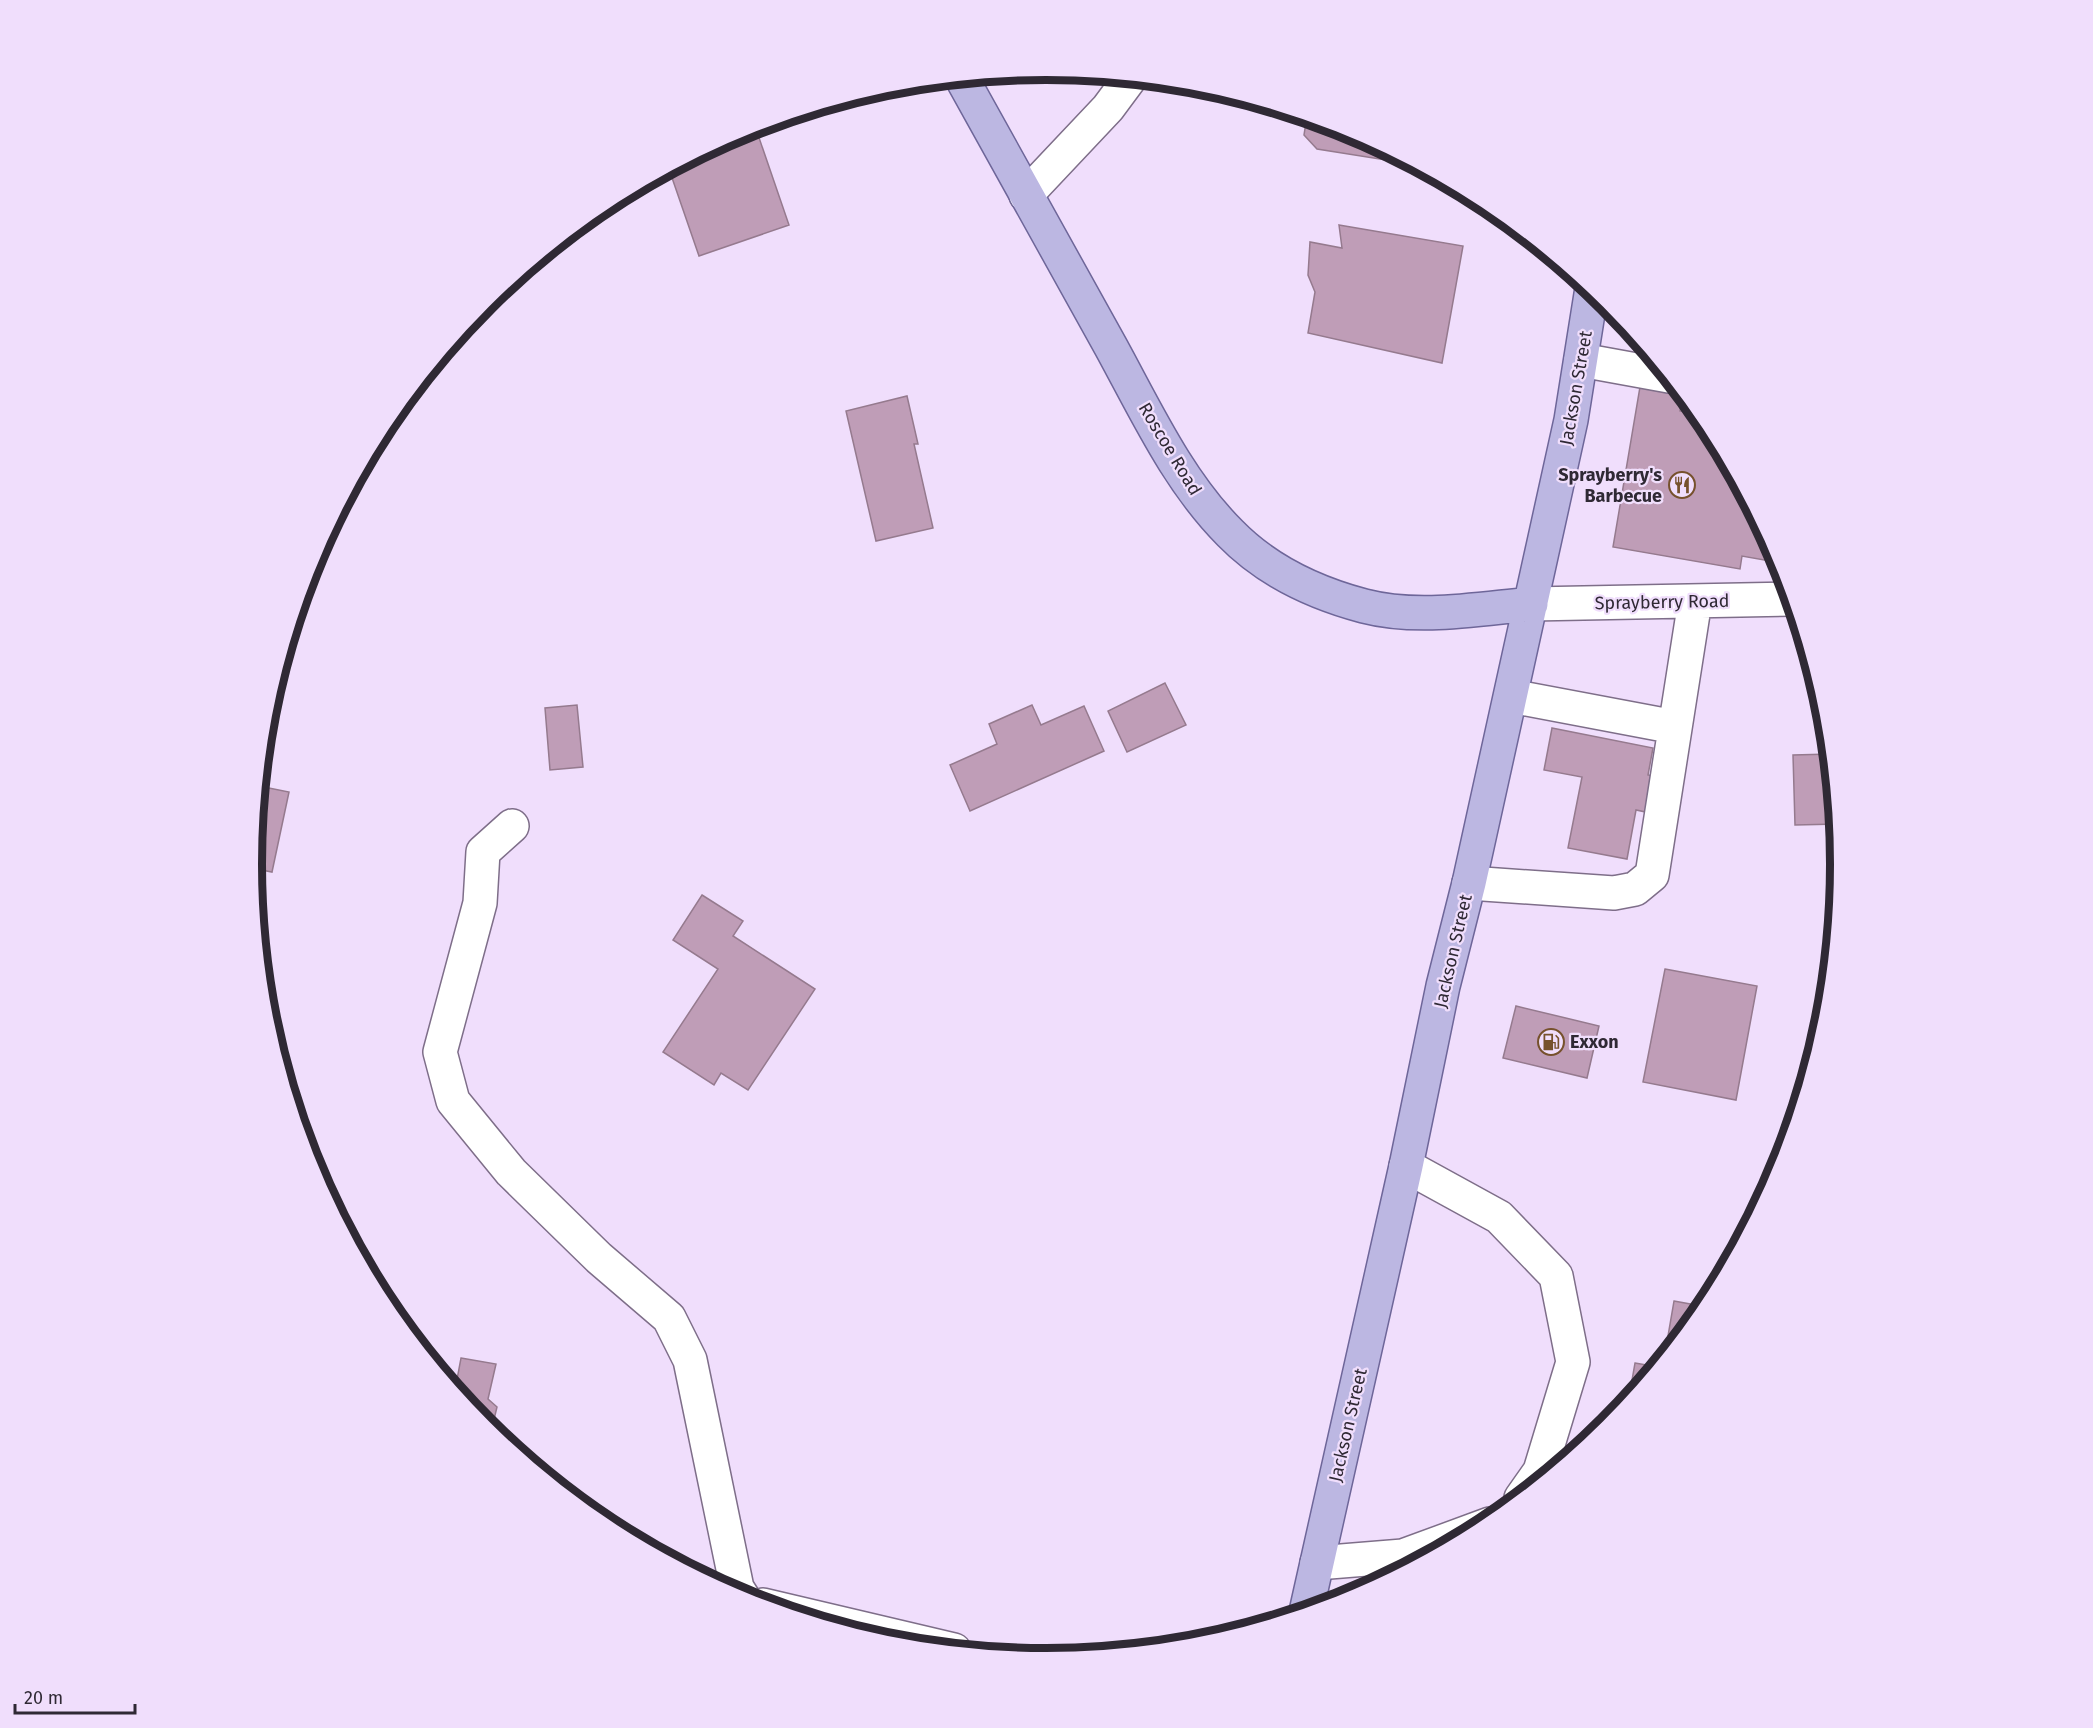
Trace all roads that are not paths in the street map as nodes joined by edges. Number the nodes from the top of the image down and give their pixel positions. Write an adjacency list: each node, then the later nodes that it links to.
1 (965, 84): 3 (main road, Roscoe Road)
2 (1126, 84): 3 (street)
3 (1026, 195): 9 (main road, Roscoe Road)
4 (1590, 299): 5 (main road, Jackson Street)
5 (1581, 360): 6 (street); 9 (main road, Jackson Street)
6 (1659, 374)
7 (1784, 598): 8 (street, Sprayberry Road)
8 (1695, 601): 9 (street, Sprayberry Road); 11 (street)
9 (1531, 604): 10 (main road, Jackson Street)
10 (1511, 696): 11 (street); 13 (main road, Jackson Street)
11 (1675, 728): 13 (street)
12 (512, 826): 18 (street)
13 (1469, 883): 14 (main road, Jackson Street)
14 (1406, 1166): 15 (street); 17 (main road, Jackson Street)
15 (1536, 1476)
16 (1440, 1542): 17 (street)
17 (1317, 1563): 19 (main road, Jackson Street)
18 (736, 1585)
19 (1308, 1604)

